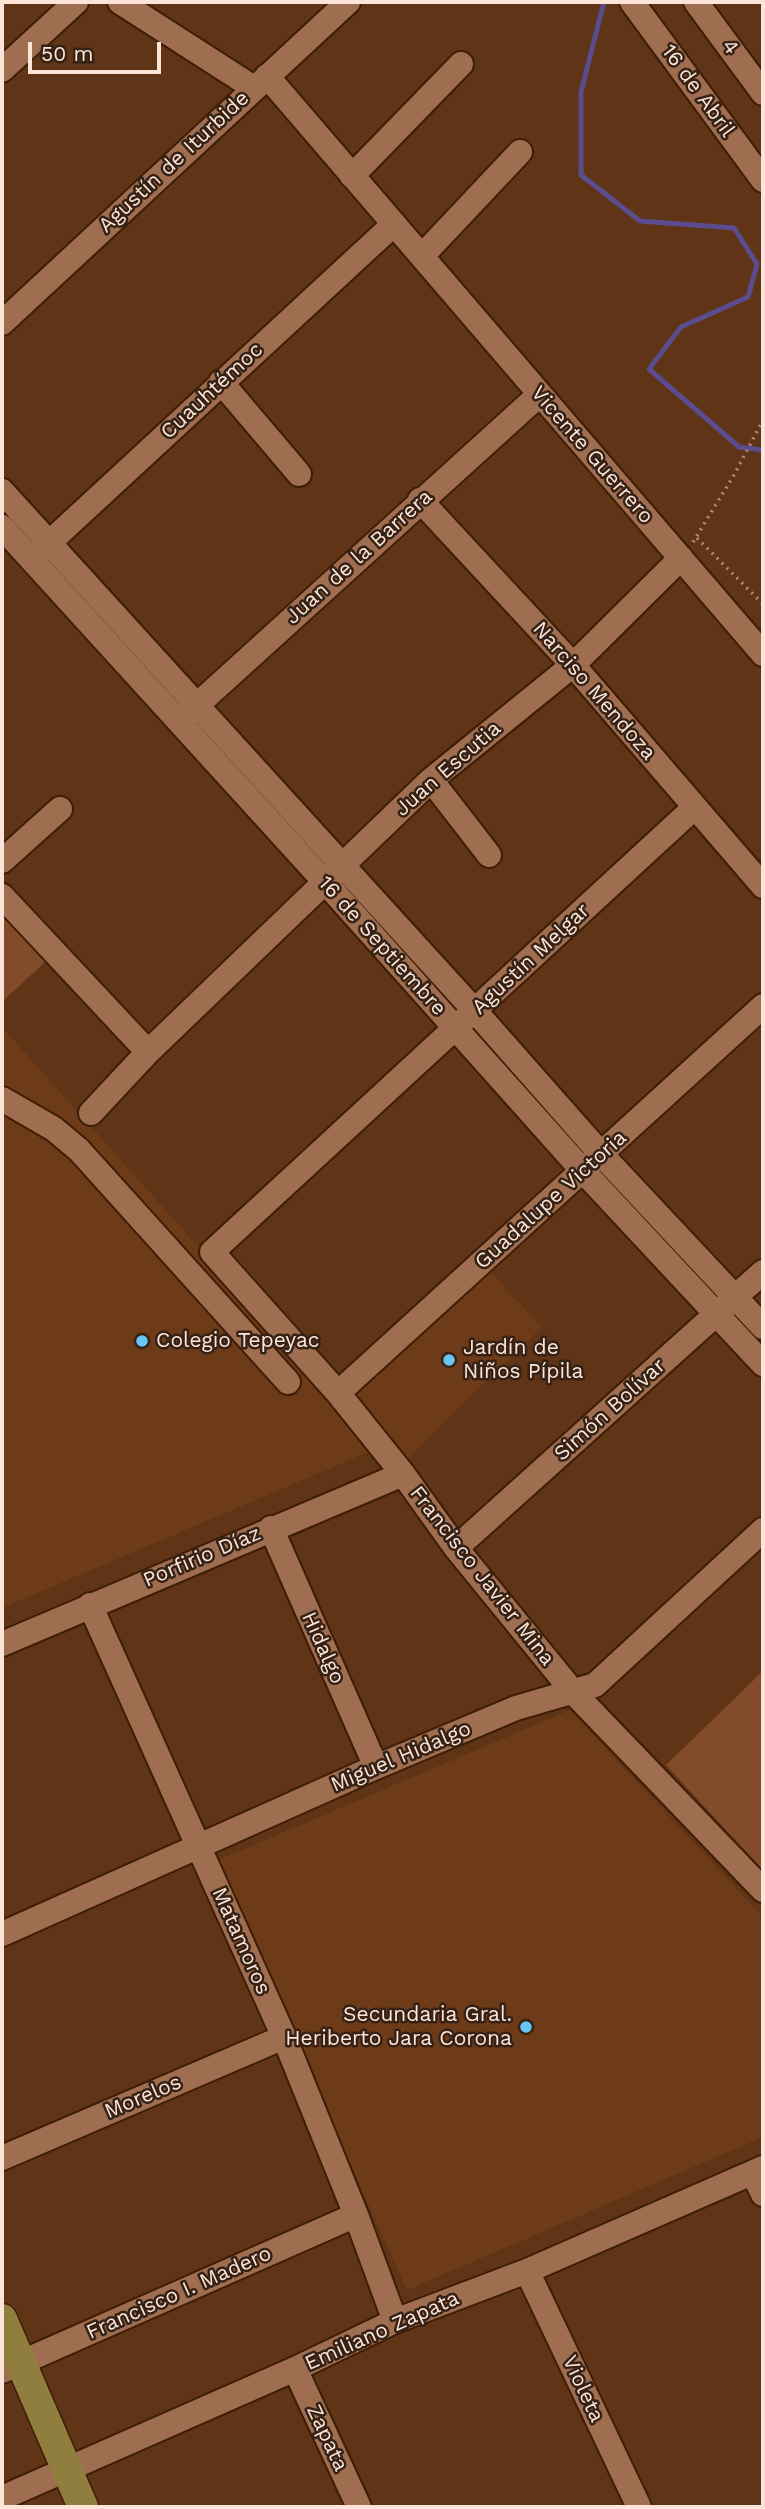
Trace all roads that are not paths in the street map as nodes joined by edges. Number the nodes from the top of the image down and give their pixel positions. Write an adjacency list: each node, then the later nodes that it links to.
1 (76, 2): 7 (street)
2 (120, 2): 8 (street, Vicente Guerrero)
3 (348, 2): 8 (street, Agustín de Iturbide)
4 (696, 2): 9 (street, 4)
5 (645, 7): 12 (street, 16 de Abril)
6 (461, 64): 11 (street)
7 (2, 70)
8 (261, 82): 11 (street, Vicente Guerrero); 15 (street, Agustín de Iturbide)
9 (763, 93)
10 (520, 152): 14 (street)
11 (352, 176): 13 (street, Vicente Guerrero)
12 (763, 180)
13 (394, 224): 14 (street, Vicente Guerrero); 16 (street, Cuauhtémoc)
14 (422, 256): 17 (street, Vicente Guerrero)
15 (2, 323)
16 (221, 382): 18 (street); 21 (street, Cuauhtémoc)
17 (540, 394): 19 (street, Juan de la Barrera); 22 (street, Vicente Guerrero)
18 (299, 474)
19 (420, 500): 24 (street, Narciso Mendoza); 25 (street, Juan de la Barrera)
20 (6, 512): 21 (street, 16 de Septiembre)
21 (40, 551): 25 (street, 16 de Septiembre)
22 (681, 558): 23 (street, Vicente Guerrero); 24 (street, Juan Escutia)
23 (763, 654)
24 (573, 665): 26 (street, Juan Escutia); 27 (street, Narciso Mendoza)
25 (188, 714): 31 (street, 16 de Septiembre)
26 (431, 780): 29 (street); 31 (street, Juan Escutia)
27 (695, 807): 32 (street, Narciso Mendoza); 35 (street, Agustín Melgar)
28 (60, 809): 30 (street)
29 (489, 855)
30 (2, 861)
31 (333, 874): 35 (street, 16 de Septiembre); 36 (street, 16 de Septiembre); 37 (street, Juan Escutia)
32 (763, 886)
33 (2, 896): 37 (street)
34 (763, 1006): 40 (street, Guadalupe Victoria)
35 (475, 1011): 36 (street, Agustín Melgar); 40 (street, 16 de Septiembre)
36 (456, 1029): 41 (street, 16 de Septiembre); 42 (street, Agustín Melgar)
37 (148, 1052): 39 (street, Juan Escutia)
38 (2, 1099): 48 (street)
39 (91, 1113)
40 (601, 1154): 41 (street, Guadalupe Victoria); 44 (street, 16 de Septiembre)
41 (583, 1171): 45 (street, 16 de Septiembre); 49 (street, Guadalupe Victoria)
42 (212, 1252): 49 (street, Francisco Javier Mina)
43 (763, 1272): 44 (street, Simón Bolívar)
44 (736, 1297): 45 (street, Simón Bolívar); 46 (street, 16 de Septiembre)
45 (718, 1314): 47 (street, 16 de Septiembre); 53 (street, Simón Bolívar)
46 (763, 1327)
47 (763, 1364)
48 (288, 1382)
49 (338, 1393): 50 (street, Francisco Javier Mina)
50 (403, 1474): 51 (street, Porfirio Díaz); 53 (street, Francisco Javier Mina)
51 (271, 1528): 54 (street, Porfirio Díaz); 57 (street, Hidalgo)
52 (763, 1530): 56 (street, Miguel Hidalgo)
53 (456, 1548): 56 (street, Francisco Javier Mina)
54 (90, 1605): 55 (street, Porfirio Díaz); 58 (street, Matamoros)
55 (2, 1644)
56 (574, 1693): 57 (street, Miguel Hidalgo); 59 (street, Francisco Javier Mina)
57 (376, 1767): 58 (street, Miguel Hidalgo)
58 (198, 1846): 60 (street, Miguel Hidalgo); 61 (street, Matamoros)
59 (763, 1890)
60 (2, 1934)
61 (284, 2037): 62 (street, Morelos); 64 (street, Matamoros)
62 (2, 2158)
63 (760, 2178): 65 (street, Emiliano Zapata)
64 (356, 2215): 67 (street, Matamoros); 68 (street, Francisco I. Madero)
65 (527, 2271): 67 (street, Emiliano Zapata); 74 (street, Violeta)
66 (2, 2319): 68 (main road)
67 (395, 2322): 69 (street, Emiliano Zapata)
68 (11, 2367): 70 (main road)
69 (295, 2369): 70 (street, Emiliano Zapata); 73 (street, Zapata)
70 (67, 2468): 71 (street, Emiliano Zapata); 72 (main road)
71 (2, 2498)
72 (83, 2507)
73 (359, 2507)
74 (639, 2507)

